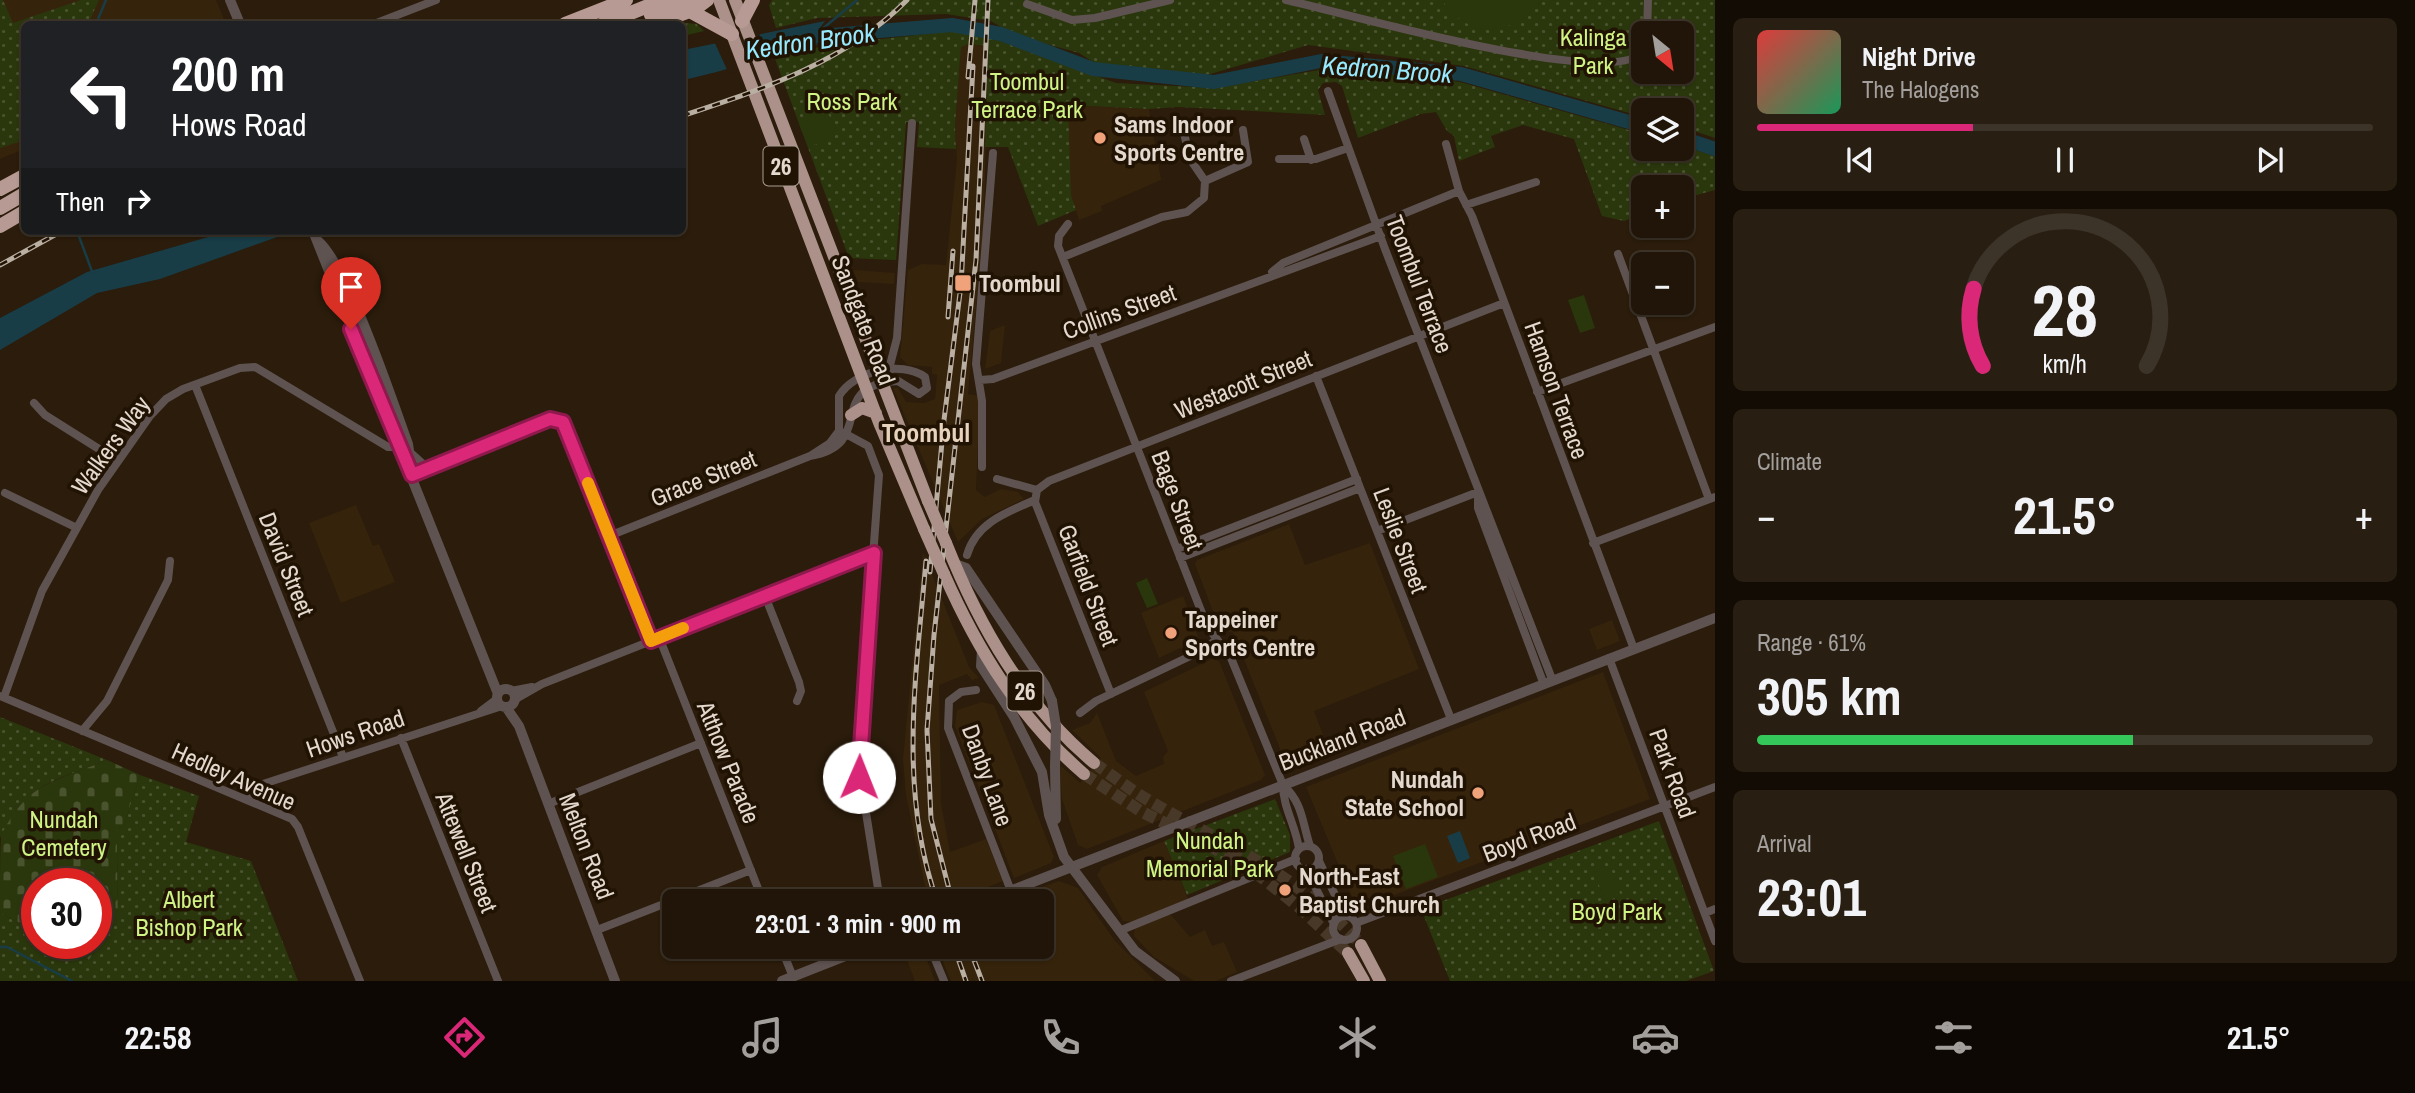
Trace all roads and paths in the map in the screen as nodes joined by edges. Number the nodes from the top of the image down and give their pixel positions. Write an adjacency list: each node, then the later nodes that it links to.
1 (230, 0): 14 (street)
2 (436, 0): 15 (street)
3 (626, 0): 16 (highway)
4 (663, 0): 17 (highway)
5 (707, 0): 13 (highway)
6 (719, 0): 21 (highway, Sandgate Road / 26)
7 (735, 0): 21 (highway, Sandgate Road / 26)
8 (753, 0): 21 (highway)
9 (1170, 0): 12 (street)
10 (1286, 0): 22 (street)
11 (1648, 0): 20 (street)
12 (1027, 4)
13 (689, 6): 18 (highway); 19 (highway); 21 (highway)
14 (239, 21)
15 (382, 21)
16 (573, 21)
17 (610, 21)
18 (639, 21)
19 (661, 21)
20 (1647, 21)
21 (740, 28): 56 (highway, Sandgate Road / 26); 58 (highway, Sandgate Road / 26)
22 (1631, 60)
23 (1328, 90): 29 (street, Toombul Terrace)
24 (912, 123): 55 (street)
25 (1243, 130): 34 (street)
26 (1184, 133): 34 (street)
27 (1304, 139): 32 (street)
28 (1446, 144): 37 (street, Hamson Terrace)
29 (1349, 148): 32 (street); 42 (street, Toombul Terrace)
30 (993, 153): 60 (street)
31 (1279, 159): 32 (street)
32 (1311, 160)
33 (21, 178): 36 (highway)
34 (1205, 181): 48 (street)
35 (1536, 182): 39 (street)
36 (0, 189)
37 (1459, 191): 39 (street, Hamson Terrace); 42 (street, Collins Street)
38 (21, 196): 40 (highway)
39 (1466, 205): 50 (street, Hamson Terrace)
40 (0, 208)
41 (21, 214): 44 (highway)
42 (1377, 223): 46 (street, Toombul Terrace); 49 (street, Collins Street)
43 (1068, 224): 48 (street, Bage Street)
44 (0, 226)
45 (315, 236): 69 (street, Melton Road)
46 (1381, 236): 49 (street, Collins Street); 52 (street, Toombul Terrace)
47 (1618, 254): 54 (street)
48 (1063, 257): 53 (street, Bage Street)
49 (1270, 275): 53 (street, Collins Street)
50 (1504, 303): 52 (street, Westacott Street); 64 (street, Hamson Terrace)
51 (1715, 327): 54 (street)
52 (1418, 334): 59 (street, Westacott Street); 78 (street, Toombul Terrace)
53 (1095, 341): 60 (street, Collins Street); 70 (street, Bage Street)
54 (1654, 349): 64 (street); 81 (street)
55 (895, 355): 56 (street); 57 (street)
56 (884, 369): 57 (street); 58 (street); 61 (highway, Sandgate Road / 26)
57 (900, 372): 61 (street)
58 (863, 375): 63 (highway, Sandgate Road / 26); 68 (street)
59 (1317, 376): 70 (street, Westacott Street); 76 (street, Leslie Street)
60 (981, 380): 73 (street)
61 (883, 383): 63 (street); 90 (highway, Sandgate Road / 26, bridge)
62 (195, 385): 69 (street, Walkers Way); 71 (street, Walkers Way); 109 (street, David Street)
63 (869, 389): 66 (highway, Sandgate Road / 26); 67 (street)
64 (1537, 392): 85 (street, Hamson Terrace)
65 (34, 403): 71 (street)
66 (876, 413): 67 (highway); 96 (highway, Sandgate Road / 26, bridge)
67 (851, 415): 68 (street)
68 (843, 433): 84 (street, Grace Street); 86 (street)
69 (405, 446): 72 (street, Walkers Way); 74 (street, Melton Road)
70 (1136, 446): 80 (street, Westacott Street); 87 (street, Bage Street)
71 (118, 461): 82 (street, Walkers Way)
72 (433, 466): 74 (street); 84 (street, Atthow Parade)
73 (982, 467)
74 (412, 475): 102 (street, Melton Road)
75 (997, 479): 80 (street)
76 (1357, 479): 77 (street, Leslie Street); 87 (street)
77 (1360, 488): 83 (street, Leslie Street); 87 (street)
78 (1478, 492): 83 (street); 98 (street, Toombul Terrace)
79 (5, 493): 82 (street)
80 (1036, 495): 88 (street, Westacott Street); 100 (street, Garfield Street)
81 (1712, 498): 85 (street)
82 (77, 528): 101 (street, Walkers Way)
83 (1377, 531): 105 (street, Leslie Street)
84 (609, 536): 93 (street, Atthow Parade)
85 (1593, 543): 95 (street, Hamson Terrace)
86 (874, 553): 91 (street, Hows Road); 125 (street)
87 (1179, 554): 94 (street, Bage Street)
88 (967, 555)
89 (170, 561): 106 (street)
90 (955, 564): 110 (highway, Sandgate Road / 26); 121 (street, Sandgate Road, bridge)
91 (765, 596): 93 (street, Hows Road); 103 (street)
92 (1715, 618): 95 (street, Buckland Road)
93 (655, 639): 102 (street, Hows Road); 108 (street, Atthow Parade)
94 (1216, 640): 100 (street); 112 (street, Bage Street)
95 (1634, 649): 97 (street, Buckland Road)
96 (982, 650): 111 (highway, Sandgate Road / 26); 121 (street, Sandgate Road)
97 (1609, 658): 98 (street, Buckland Road); 116 (street, Park Road)
98 (1548, 681): 105 (street, Buckland Road)
99 (976, 690): 126 (street, Danby Lane)
100 (1111, 694): 104 (street)
101 (2, 696): 106 (street, Hedley Avenue)
102 (505, 699): 107 (street, Hows Road); 115 (street, Melton Road)
103 (797, 701)
104 (1080, 713)
105 (1451, 719): 112 (street, Buckland Road)
106 (82, 731): 114 (street, Hedley Avenue)
107 (401, 737): 109 (street, Hows Road); 144 (street, Attewell Street)
108 (701, 743): 115 (street); 122 (street, Atthow Parade)
109 (343, 757): 114 (street, Hows Road)
110 (1094, 763)
111 (1084, 774)
112 (1283, 785): 117 (street, Bage Street); 118 (street, Bage Street); 121 (street, Buckland Road)
113 (1715, 787): 116 (street, Boyd Road)
114 (246, 798): 143 (street, Hedley Avenue)
115 (548, 804): 133 (street, Melton Road)
116 (1665, 806): 129 (street, Park Road); 131 (street, Boyd Road)
117 (1310, 846): 118 (street); 120 (street)
118 (1299, 849): 119 (street)
119 (1296, 859): 123 (street); 134 (street)
120 (1319, 861): 123 (street); 130 (street)
121 (1074, 866): 127 (street, Buckland Road); 134 (street, Sandgate Road)
122 (751, 870): 124 (street, Atthow Parade); 133 (street)
123 (1306, 870): 132 (street)
124 (758, 889)
125 (878, 889)
126 (1010, 889)
127 (1016, 889)
128 (1715, 909): 129 (street)
129 (1705, 913): 136 (street, Park Road)
130 (1345, 916): 131 (street); 132 (street)
131 (1356, 923): 135 (street)
132 (1334, 924): 135 (street)
133 (597, 930): 145 (street, Melton Road)
134 (1119, 931): 148 (street, Sandgate Road)
135 (1341, 939): 149 (street)
136 (1715, 941)
137 (1361, 945): 151 (highway)
138 (1348, 953): 150 (highway)
139 (786, 959): 142 (street)
140 (838, 959): 142 (street)
141 (935, 959): 147 (street)
142 (793, 977): 146 (street)
143 (360, 981)
144 (498, 981)
145 (615, 981)
146 (782, 981)
147 (944, 981)
148 (1175, 981)
149 (1231, 981)
150 (1364, 981)
151 (1380, 981)

